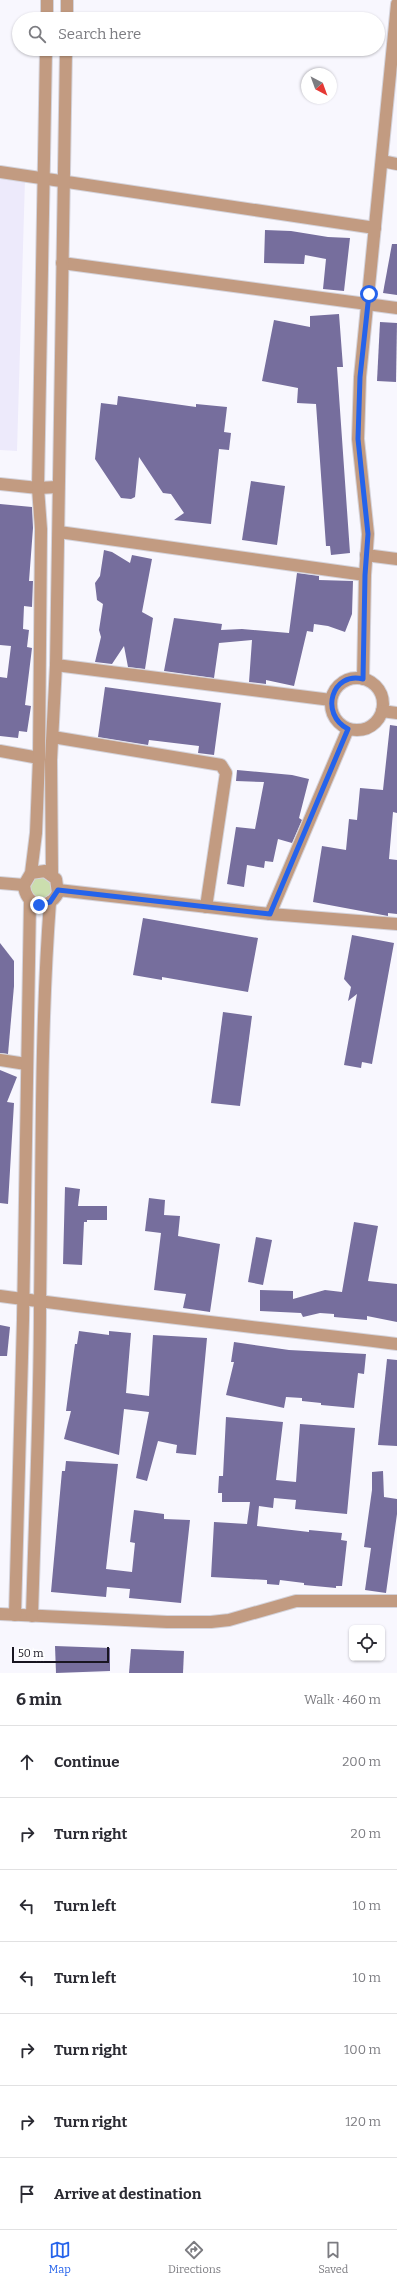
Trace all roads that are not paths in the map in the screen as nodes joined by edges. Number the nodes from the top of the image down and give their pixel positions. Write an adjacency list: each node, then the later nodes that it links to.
1 (47, 0): 4 (street)
2 (67, 0): 5 (street)
3 (397, 4): 8 (street)
4 (47, 12)
5 (67, 12)
6 (46, 56): 18 (street)
7 (66, 56): 11 (street)
8 (382, 161): 9 (street); 12 (street)
9 (397, 164)
10 (0, 172): 11 (street)
11 (64, 180): 12 (street); 13 (street)
12 (376, 228): 14 (street)
13 (62, 263): 14 (street); 17 (street)
14 (368, 305): 15 (street); 20 (street)
15 (397, 308)
16 (0, 484): 18 (street)
17 (58, 487): 18 (street); 19 (street)
18 (38, 488): 31 (street)
19 (59, 532): 22 (street); 23 (street)
20 (366, 555): 21 (street); 22 (street)
21 (397, 559)
22 (365, 575): 24 (street)
23 (56, 666): 25 (street); 29 (street)
24 (363, 679): 25 (street); 26 (street)
25 (332, 700): 28 (street)
26 (382, 711): 27 (street); 28 (street)
27 (397, 712)
28 (348, 729): 40 (street)
29 (53, 737): 33 (street); 39 (street)
30 (0, 751): 31 (street)
31 (39, 758): 32 (street)
32 (31, 874): 33 (street); 35 (street)
33 (52, 874): 36 (street)
34 (0, 884): 35 (street)
35 (24, 885): 37 (street)
36 (58, 890): 38 (street); 39 (street)
37 (30, 901): 38 (street); 43 (street)
38 (50, 902): 46 (street)
39 (206, 907): 40 (street)
40 (270, 914): 41 (street)
41 (397, 924)
42 (0, 1060): 43 (street)
43 (26, 1064): 45 (street)
44 (0, 1296): 45 (street)
45 (23, 1299): 46 (street); 51 (street)
46 (40, 1303): 47 (street); 52 (street)
47 (397, 1344)
48 (397, 1596): 49 (street)
49 (397, 1601): 52 (street)
50 (0, 1614): 51 (street)
51 (15, 1615): 52 (street)
52 (32, 1616)

